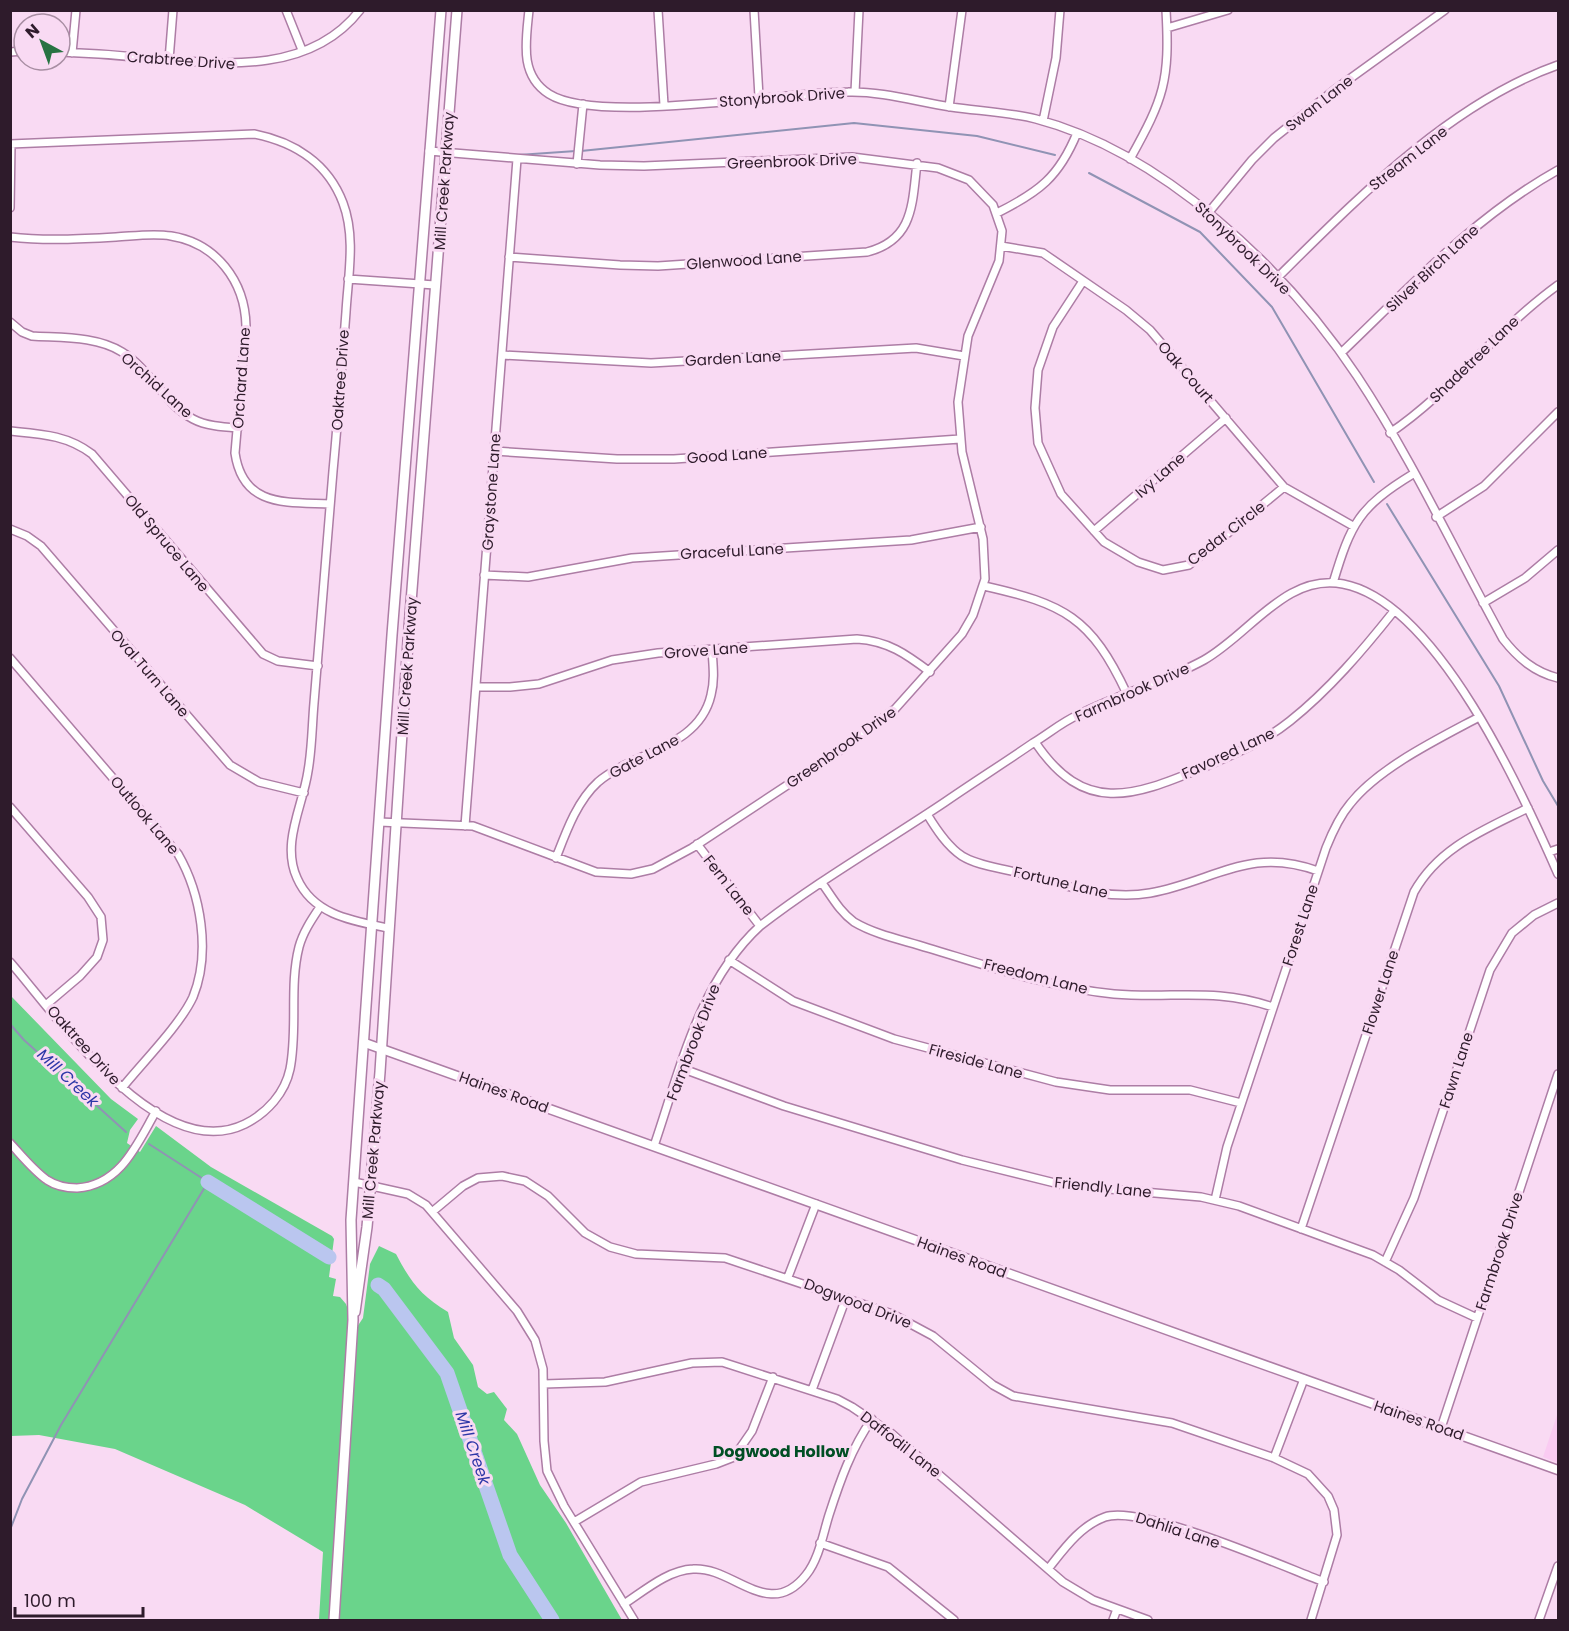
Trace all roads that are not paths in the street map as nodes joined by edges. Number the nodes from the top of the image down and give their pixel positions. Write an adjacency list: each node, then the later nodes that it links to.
1 (76, 10): 18 (street)
2 (173, 10): 19 (street)
3 (286, 10): 17 (street)
4 (360, 10): 17 (street, Crabtree Drive)
5 (441, 10): 29 (main road, Mill Creek Parkway)
6 (457, 10): 30 (main road, Mill Creek Parkway)
7 (529, 10): 23 (street, Stonybrook Drive)
8 (658, 10): 24 (street)
9 (754, 10): 22 (street)
10 (859, 10): 21 (street)
11 (962, 10): 25 (street)
12 (1060, 10): 26 (street)
13 (1166, 10): 16 (street)
14 (1228, 10): 16 (street)
15 (1445, 10): 37 (street, Swan Lane)
16 (1167, 28): 32 (street)
17 (302, 50): 19 (street, Crabtree Drive)
18 (72, 53): 19 (street, Crabtree Drive)
19 (169, 60)
20 (1558, 65): 42 (street, Stream Lane)
21 (855, 92): 22 (street, Stonybrook Drive); 25 (street, Stonybrook Drive)
22 (759, 97): 24 (street, Stonybrook Drive)
23 (583, 104): 24 (street, Stonybrook Drive); 33 (street)
24 (664, 105)
25 (949, 107): 26 (street, Stonybrook Drive)
26 (1043, 121): 27 (street, Stonybrook Drive)
27 (1077, 133): 32 (street, Stonybrook Drive); 38 (street)
28 (11, 144): 36 (street); 43 (street, Oaktree Drive)
29 (429, 151): 30 (street, Greenbrook Drive); 45 (main road, Mill Creek Parkway)
30 (446, 153): 31 (street, Greenbrook Drive); 46 (main road, Mill Creek Parkway)
31 (517, 159): 33 (street, Greenbrook Drive); 41 (street, Graystone Lane)
32 (1130, 159): 37 (street, Stonybrook Drive)
33 (577, 164): 34 (street, Greenbrook Drive)
34 (917, 164): 38 (street, Greenbrook Drive); 41 (street, Glenwood Lane)
35 (1558, 170): 49 (street, Silver Birch Lane)
36 (10, 208)
37 (1209, 212): 42 (street, Stonybrook Drive)
38 (997, 213): 40 (street, Greenbrook Drive)
39 (10, 237): 54 (street, Orchard Lane)
40 (1001, 246): 44 (street, Oak Court); 51 (street, Greenbrook Drive)
41 (509, 257): 50 (street, Graystone Lane)
42 (1277, 278): 49 (street, Stonybrook Drive)
43 (348, 279): 45 (street); 61 (street, Oaktree Drive)
44 (1083, 281): 53 (street, Oak Court); 66 (street, Cedar Circle)
45 (419, 284): 46 (street); 86 (main road, Mill Creek Parkway)
46 (435, 285): 87 (main road, Mill Creek Parkway)
47 (1558, 285): 56 (street, Shadetree Lane)
48 (10, 322): 54 (street, Orchid Lane)
49 (1341, 353): 56 (street, Stonybrook Drive)
50 (502, 356): 51 (street, Garden Lane); 58 (street, Graystone Lane)
51 (964, 356): 57 (street, Greenbrook Drive)
52 (1558, 412): 62 (street)
53 (1226, 418): 60 (street, Oak Court); 66 (street, Ivy Lane)
54 (238, 428): 61 (street, Orchard Lane)
55 (10, 431): 75 (street, Old Spruce Lane)
56 (1390, 433): 59 (street, Stonybrook Drive)
57 (960, 439): 58 (street, Good Lane); 64 (street, Greenbrook Drive)
58 (494, 451): 68 (street, Graystone Lane)
59 (1413, 474): 62 (street, Stonybrook Drive); 63 (street)
60 (1284, 487): 63 (street, Oak Court); 66 (street, Cedar Circle)
61 (330, 504): 75 (street, Oaktree Drive)
62 (1436, 517): 71 (street, Stonybrook Drive)
63 (1353, 526): 69 (street)
64 (981, 527): 68 (street, Graceful Lane); 70 (street, Greenbrook Drive)
65 (10, 529): 82 (street, Oval Turn Lane)
66 (1094, 531)
67 (1558, 550): 71 (street)
68 (484, 575): 78 (street, Graystone Lane)
69 (1333, 583): 72 (street, Farmbrook Drive); 79 (street, Farmbrook Drive)
70 (984, 586): 76 (street, Greenbrook Drive); 79 (street)
71 (1483, 603): 77 (street, Stonybrook Drive)
72 (1394, 612): 80 (street, Farmbrook Drive); 81 (street, Favored Lane)
73 (712, 650): 76 (street, Grove Lane); 78 (street, Grove Lane); 92 (street, Gate Lane)
74 (10, 658): 109 (street, Outlook Lane)
75 (318, 666): 82 (street, Oaktree Drive)
76 (930, 672): 89 (street, Greenbrook Drive)
77 (1558, 678)
78 (476, 687): 88 (street, Graystone Lane)
79 (1127, 694): 81 (street, Farmbrook Drive)
80 (1479, 717): 84 (street, Farmbrook Drive); 93 (street, Forest Lane)
81 (1035, 742): 85 (street, Farmbrook Drive)
82 (304, 793): 97 (street, Oaktree Drive)
83 (10, 807): 103 (street)
84 (1528, 808): 91 (street, Farmbrook Drive); 119 (street, Flower Lane)
85 (927, 814): 93 (street, Fortune Lane); 95 (street, Farmbrook Drive)
86 (379, 822): 87 (street, Greenbrook Drive); 98 (main road, Mill Creek Parkway)
87 (396, 823): 88 (street, Greenbrook Drive); 100 (main road, Mill Creek Parkway)
88 (465, 826): 92 (street, Greenbrook Drive)
89 (697, 844): 92 (street, Greenbrook Drive); 99 (street, Fern Lane)
90 (1558, 849): 91 (street)
91 (1549, 852): 94 (street, Farmbrook Drive)
92 (556, 858)
93 (1318, 871): 104 (street, Forest Lane)
94 (1558, 874)
95 (822, 883): 99 (street, Farmbrook Drive); 104 (street, Freedom Lane)
96 (1558, 903): 120 (street, Fawn Lane)
97 (320, 907): 98 (street, Oaktree Drive); 111 (street, Oaktree Drive)
98 (372, 925): 100 (street, Oaktree Drive); 105 (main road, Mill Creek Parkway)
99 (760, 926): 101 (street, Farmbrook Drive)
100 (388, 928): 106 (main road, Mill Creek Parkway)
101 (729, 960): 107 (street, Farmbrook Drive); 110 (street, Fireside Lane)
102 (10, 962): 103 (street, Oaktree Drive)
103 (47, 1005): 109 (street, Oaktree Drive)
104 (1273, 1007): 110 (street, Forest Lane)
105 (365, 1044): 106 (street, Haines Road); 114 (main road, Mill Creek Parkway)
106 (381, 1049): 113 (street, Haines Road); 115 (main road, Mill Creek Parkway)
107 (681, 1068): 113 (street, Farmbrook Drive); 116 (street, Friendly Lane)
108 (1558, 1074): 123 (street, Farmbrook Drive)
109 (122, 1088): 111 (street, Oaktree Drive)
110 (1241, 1103): 116 (street, Forest Lane)
111 (156, 1111): 112 (street)
112 (10, 1143)
113 (654, 1146): 117 (street, Haines Road)
114 (354, 1182): 115 (street); 124 (main road, Mill Creek Parkway)
115 (370, 1185): 118 (street); 124 (main road, Mill Creek Parkway)
116 (1215, 1200): 119 (street, Friendly Lane)
117 (816, 1204): 121 (street); 126 (street, Haines Road)
118 (432, 1212): 121 (street, Dogwood Drive); 127 (street)
119 (1301, 1229): 120 (street, Friendly Lane)
120 (1385, 1262): 123 (street, Friendly Lane)
121 (788, 1277): 122 (street, Dogwood Drive)
122 (846, 1298): 128 (street); 131 (street, Dogwood Drive)
123 (1477, 1318): 130 (street, Farmbrook Drive)
124 (353, 1320): 140 (main road, Mill Creek Parkway)
125 (773, 1377): 127 (street, Daffodil Lane); 128 (street, Daffodil Lane); 133 (street)
126 (1304, 1379): 130 (street, Haines Road); 131 (street)
127 (544, 1384): 133 (street)
128 (812, 1390): 129 (street, Daffodil Lane)
129 (872, 1419): 134 (street); 136 (street, Daffodil Lane)
130 (1441, 1428): 132 (street, Haines Road)
131 (1274, 1458): 137 (street, Dogwood Drive)
132 (1558, 1470)
133 (574, 1522): 138 (street)
134 (820, 1543): 138 (street); 142 (street)
135 (1558, 1566): 146 (street)
136 (1047, 1569): 137 (street, Dahlia Lane); 139 (street, Daffodil Lane)
137 (1324, 1582): 145 (street, Dogwood Drive)
138 (624, 1604): 141 (street)
139 (1117, 1609): 143 (street); 144 (street, Daffodil Lane)
140 (334, 1620)
141 (634, 1620)
142 (954, 1620)
143 (1113, 1620)
144 (1148, 1620)
145 (1311, 1620)
146 (1539, 1620)

